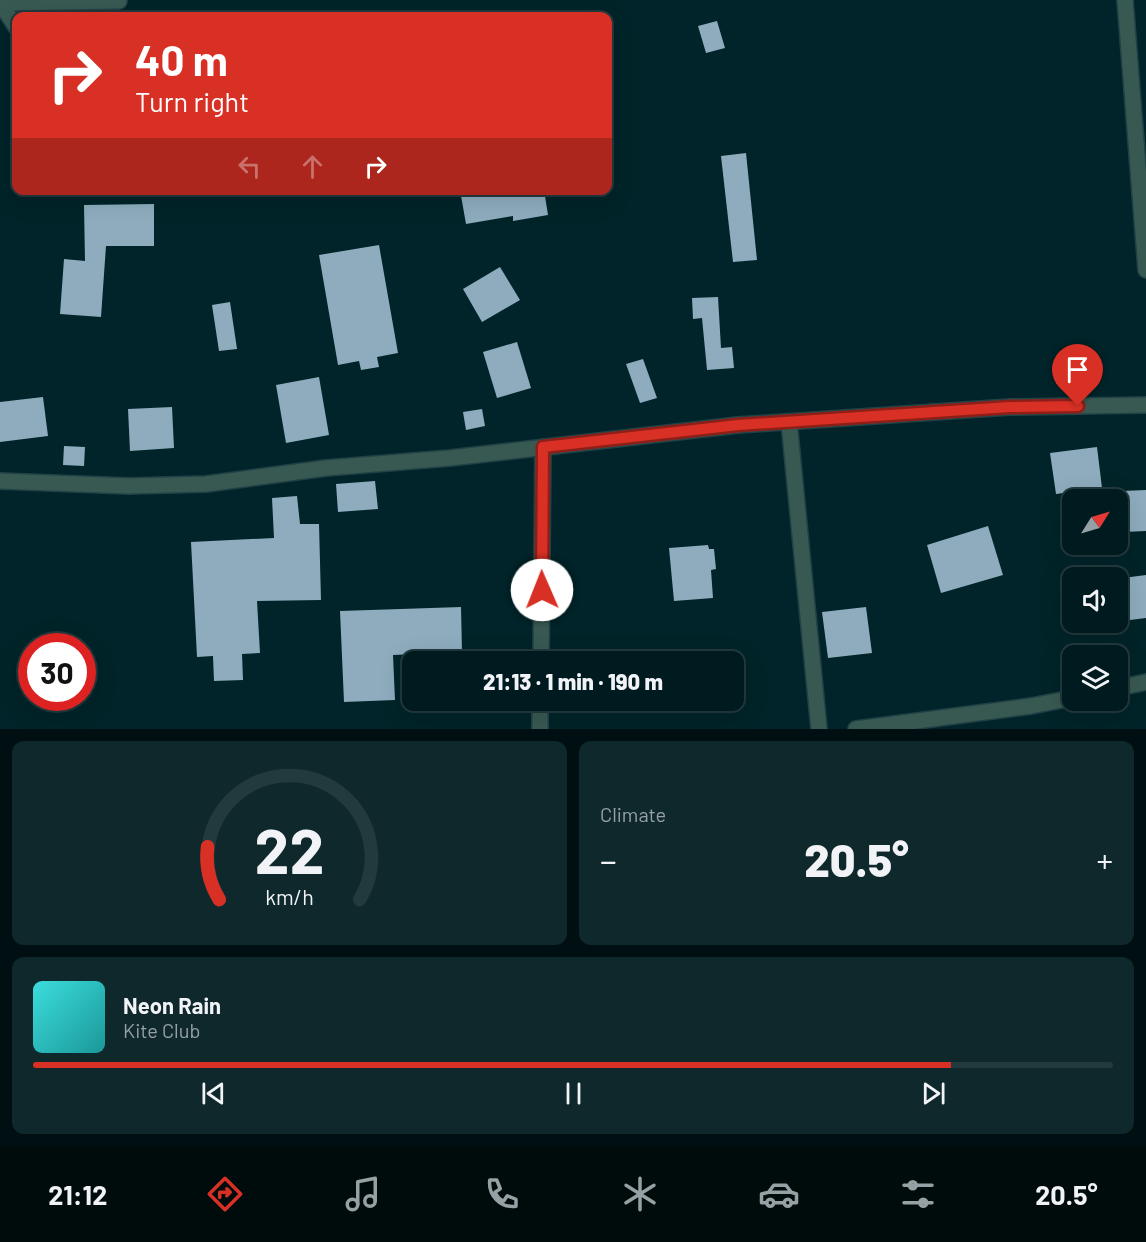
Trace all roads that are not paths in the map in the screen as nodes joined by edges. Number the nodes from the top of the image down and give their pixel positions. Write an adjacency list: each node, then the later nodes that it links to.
1 (1125, 0): 5 (street)
2 (119, 1): 3 (street)
3 (1, 4): 4 (street)
4 (12, 21)
5 (1146, 270)
6 (1146, 405): 7 (street)
7 (789, 422): 8 (street); 16 (street)
8 (543, 447): 9 (street); 10 (street)
9 (0, 481)
10 (541, 651)
11 (1146, 682): 12 (street)
12 (1128, 686)
13 (1062, 700): 17 (street)
14 (540, 711): 15 (street)
15 (540, 729)
16 (819, 729)
17 (856, 729)

